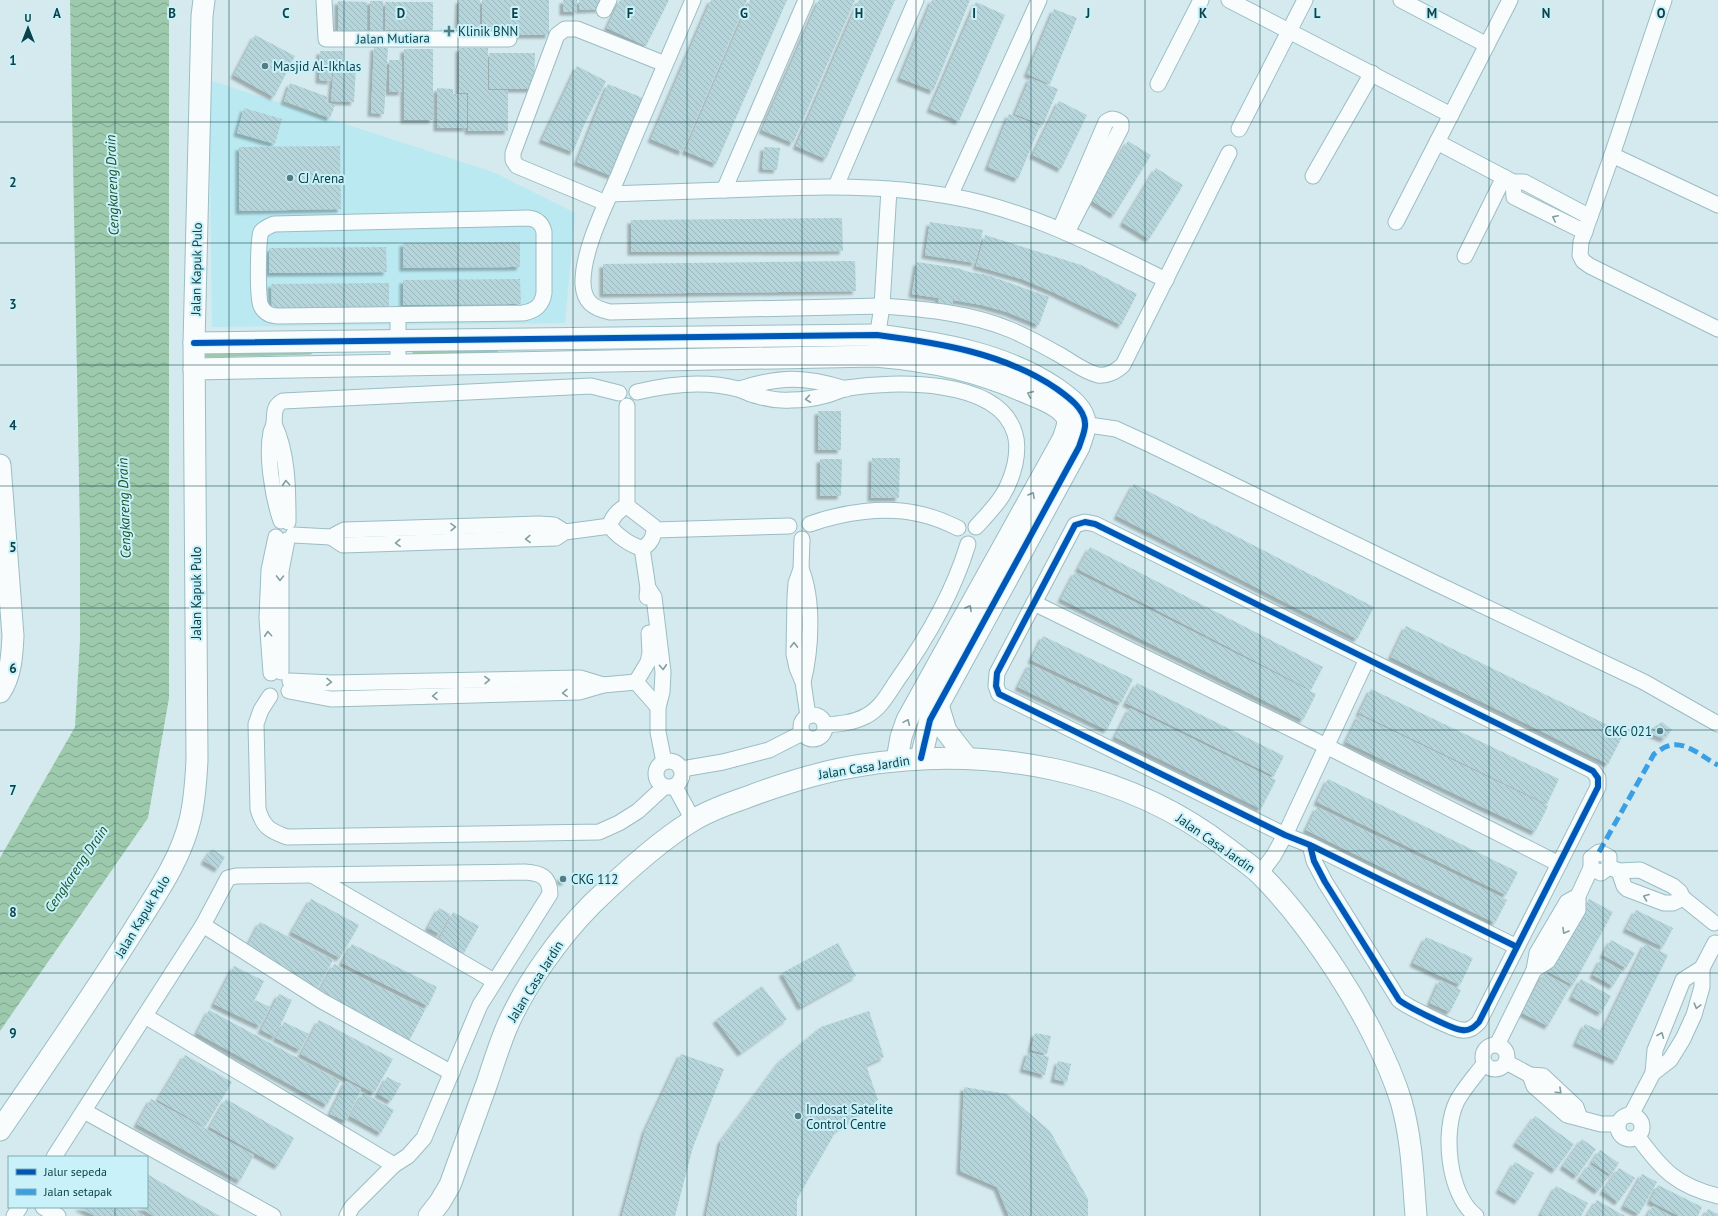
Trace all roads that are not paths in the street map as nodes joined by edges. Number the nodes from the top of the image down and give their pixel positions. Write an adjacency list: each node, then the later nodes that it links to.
1 (204, 0): 43 (street, Jalan Kapuk Pulo)
2 (324, 0): 14 (street, Jalan Mutiara)
3 (693, 0): 16 (street)
4 (806, 0): 28 (street)
5 (916, 0): 26 (street)
6 (1039, 0): 29 (street)
7 (1201, 0): 18 (street)
8 (1229, 0): 13 (street)
9 (1305, 0): 13 (street)
10 (1401, 0): 15 (street)
11 (1510, 0): 15 (street)
12 (1664, 0): 23 (street)
13 (1289, 32): 17 (street); 20 (street)
14 (509, 39)
15 (1487, 45): 19 (street)
16 (665, 64): 30 (street); 30 (street)
17 (1372, 73): 19 (street); 24 (street)
18 (1158, 84)
19 (1451, 115): 21 (street)
20 (1239, 129)
21 (1437, 142): 25 (street); 33 (street)
22 (1228, 153): 37 (street)
23 (1612, 155): 31 (street); 32 (street)
24 (1313, 176)
25 (1508, 180): 32 (street); 35 (street, one-way to 25); 36 (street)
26 (836, 186): 27 (street); 28 (street)
27 (890, 189): 29 (street); 38 (street)
28 (724, 190): 30 (street)
29 (950, 196): 34 (street)
30 (608, 198): 38 (street)
31 (1718, 205)
32 (1590, 218): 35 (street)
33 (1396, 222)
34 (1064, 231): 34 (street); 37 (street)
35 (1585, 232): 40 (street)
36 (1465, 256)
37 (1166, 280): 38 (street)
38 (882, 306): 41 (street)
39 (398, 315): 39 (street); 42 (street)
40 (1718, 329)
41 (877, 335): 42 (street); 44 (street); 52 (street)
42 (399, 342): 43 (street); 45 (street)
43 (194, 343): 46 (street, Jalan Kapuk Pulo)
44 (875, 356): 45 (street); 52 (street, one-way to 44)
45 (398, 366): 46 (street)
46 (194, 369): 108 (street, Jalan Kapuk Pulo)
47 (740, 389): 48 (street); 48 (street, one-way to 47); 49 (street)
48 (846, 389): 58 (street)
49 (637, 392): 50 (street); 51 (street)
50 (619, 393): 51 (street); 61 (street)
51 (626, 406): 54 (street)
52 (1077, 423): 72 (street); 75 (street); 81 (street, one-way to 52)
53 (0, 465): 70 (street)
54 (626, 506): 56 (street); 60 (street)
55 (810, 524): 57 (street); 59 (street); 62 (street)
56 (610, 526): 61 (street); 64 (street)
57 (789, 526): 60 (street); 62 (street)
58 (976, 527): 59 (street); 63 (street)
59 (958, 528): 63 (street)
60 (654, 530): 64 (street)
61 (285, 531): 68 (street)
62 (802, 539): 74 (street)
63 (968, 544): 76 (street)
64 (642, 548): 65 (street)
65 (648, 588): 69 (street); 73 (street, one-way to 73)
66 (1034, 603): 67 (street); 78 (street); 86 (street)
67 (1367, 659): 78 (street); 88 (street)
68 (283, 679): 69 (street); 71 (street); 71 (street)
69 (636, 682): 73 (street)
70 (0, 692)
71 (270, 696): 84 (street)
72 (938, 705): 79 (street); 80 (street)
73 (658, 707): 82 (street)
74 (808, 716): 76 (street); 77 (street)
75 (1718, 724)
76 (825, 725): 77 (street)
77 (802, 733): 83 (street)
78 (1326, 746): 86 (street); 88 (street)
79 (921, 758): 80 (street, Jalan Casa Jardin); 81 (street, Jalan Casa Jardin)
80 (967, 758): 90 (street, Jalan Casa Jardin)
81 (897, 760): 85 (street, Jalan Casa Jardin)
82 (664, 762): 83 (street); 84 (street)
83 (682, 769): 84 (street)
84 (670, 787): 85 (street)
85 (693, 820): 117 (street, Jalan Casa Jardin)
86 (1285, 835): 87 (street); 90 (street)
87 (1310, 845): 96 (street); 96 (street)
88 (1559, 864): 96 (street)
89 (1614, 869): 92 (street); 92 (street, one-way to 89); 100 (street)
90 (1260, 874): 118 (street, Jalan Casa Jardin)
91 (311, 875): 94 (street); 98 (street); 98 (street)
92 (1683, 898): 93 (street)
93 (1716, 923): 95 (street)
94 (203, 926): 99 (street); 103 (street)
95 (1717, 943): 97 (street)
96 (1517, 947)
97 (1702, 968): 104 (street, one-way to 104); 104 (street, one-way to 97)
98 (494, 981): 103 (street)
99 (145, 1016): 105 (street); 111 (street)
100 (1497, 1045): 101 (street); 102 (street)
101 (1506, 1062): 102 (street); 107 (street)
102 (1484, 1064): 119 (street)
103 (452, 1073): 111 (street)
104 (1653, 1073): 106 (street)
105 (84, 1111): 110 (street); 116 (street)
106 (1631, 1115): 107 (street); 109 (street)
107 (1618, 1124): 109 (street)
108 (0, 1130)
109 (1638, 1137): 112 (street)
110 (55, 1156)
111 (394, 1165): 114 (street)
112 (1718, 1196)
113 (45, 1208): 115 (street)
114 (354, 1213)
115 (58, 1216)
116 (273, 1216)
117 (430, 1216)
118 (1416, 1216)
119 (1474, 1216)

